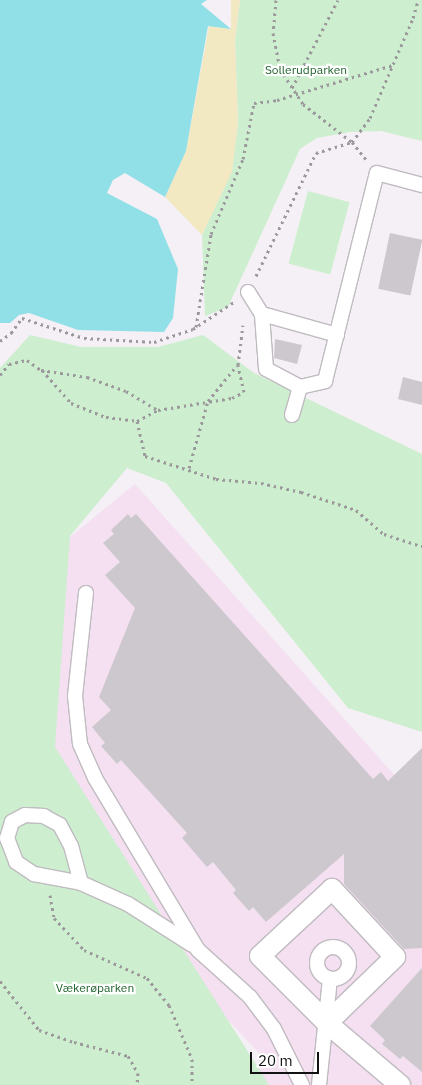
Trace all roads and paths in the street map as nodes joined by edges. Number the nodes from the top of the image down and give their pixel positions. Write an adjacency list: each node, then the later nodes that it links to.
1 (276, 0): 5 (path)
2 (338, 0): 5 (path)
3 (418, 0): 4 (path)
4 (393, 64): 6 (path); 7 (path)
5 (292, 88): 6 (path)
6 (295, 93): 7 (path); 12 (path)
7 (352, 142): 8 (path); 10 (path)
8 (377, 173): 9 (lane); 13 (lane)
9 (422, 186)
10 (248, 292): 11 (lane); 12 (path); 15 (path)
11 (262, 314): 13 (lane); 18 (lane)
12 (196, 327): 14 (path)
13 (337, 335): 18 (lane)
14 (0, 341)
15 (238, 365): 19 (path); 19 (path)
16 (41, 370): 17 (path); 20 (path); 22 (path)
17 (0, 375)
18 (300, 387): 21 (lane)
19 (208, 401): 20 (path); 23 (path)
20 (158, 410): 22 (path)
21 (292, 415)
22 (137, 420): 23 (path)
23 (189, 468): 24 (path)
24 (422, 546)
25 (86, 593): 28 (lane)
26 (47, 877): 27 (lane); 27 (lane); 33 (path)
27 (81, 883): 28 (lane)
28 (198, 950): 34 (lane)
29 (330, 979): 31 (lane)
30 (0, 981): 32 (path)
31 (327, 1023): 31 (street); 35 (lane); 36 (street)
32 (137, 1085)
33 (192, 1085)
34 (302, 1085)
35 (319, 1085)
36 (400, 1085)

